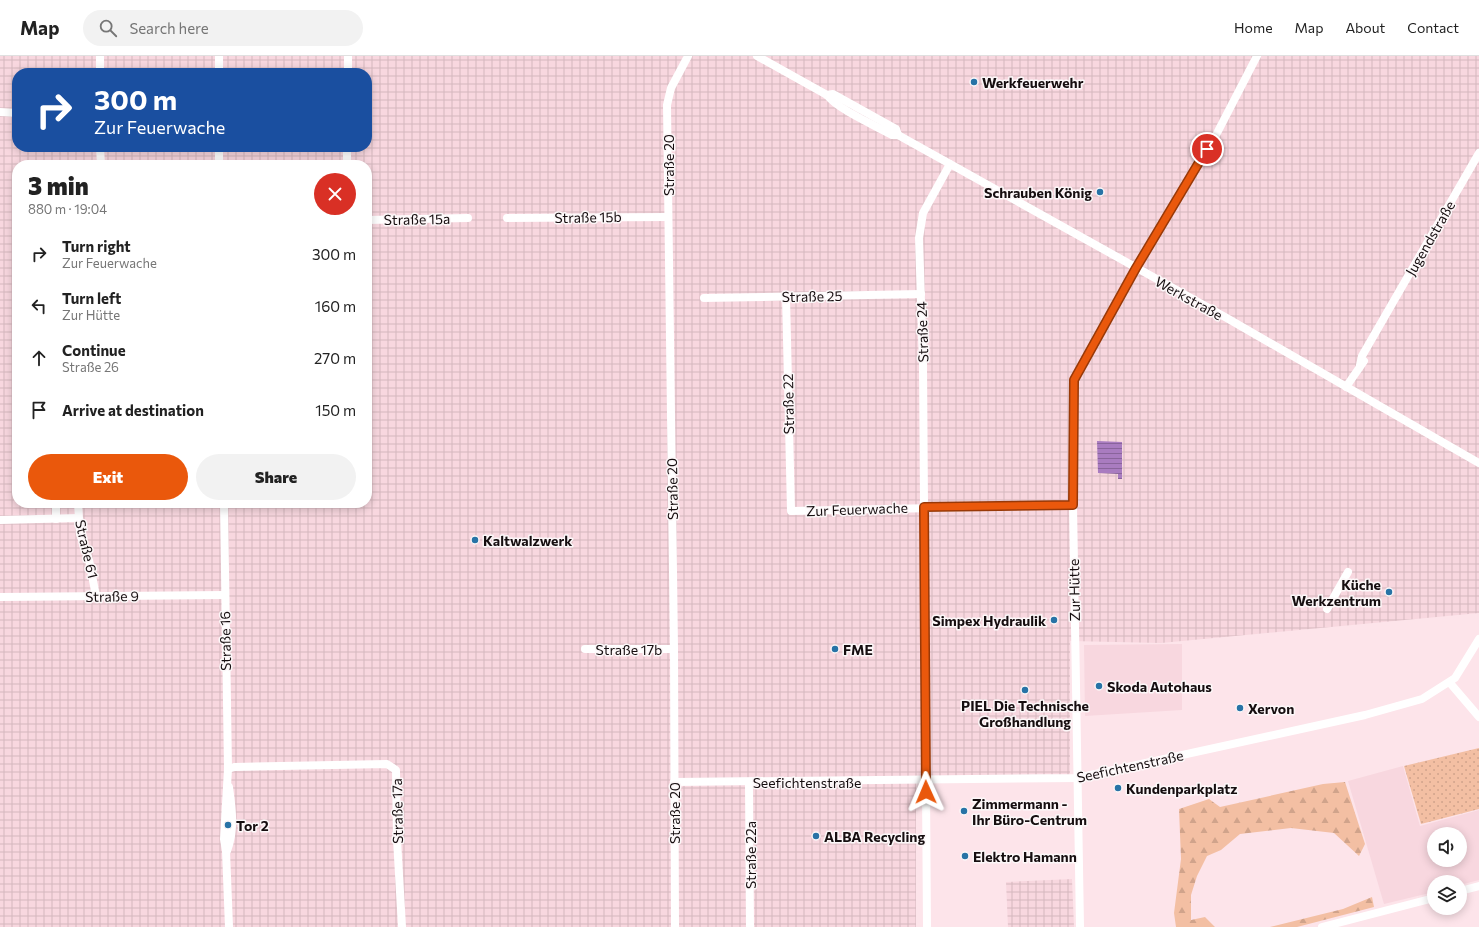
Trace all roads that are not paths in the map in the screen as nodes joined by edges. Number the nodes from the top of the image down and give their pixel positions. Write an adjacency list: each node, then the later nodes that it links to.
1 (100, 56): 7 (street)
2 (219, 56): 8 (street)
3 (348, 56): 9 (street)
4 (688, 56): 14 (street, Straße 20)
5 (757, 56): 13 (street, Werkstraße)
6 (1257, 56): 18 (street, Zur Hütte)
7 (100, 68)
8 (219, 68)
9 (348, 68)
10 (0, 112): 11 (street)
11 (12, 113)
12 (1479, 153): 22 (street, Jugendstraße)
13 (950, 164): 18 (street, Werkstraße); 19 (street, Straße 24)
14 (668, 217): 16 (street, Straße 15b); 40 (street, Straße 20)
15 (468, 218): 17 (street, Straße 15a)
16 (507, 218)
17 (372, 220)
18 (1136, 268): 22 (street, Werkstraße); 24 (street, Zur Hütte)
19 (920, 294): 20 (street, Straße 25); 25 (street, Straße 24)
20 (786, 296): 21 (street, Straße 25); 29 (street, Straße 22)
21 (704, 298)
22 (1346, 387): 23 (street, Werkstraße)
23 (1479, 463)
24 (1073, 505): 25 (street, Zur Feuerwache); 44 (street, Zur Hütte)
25 (924, 507): 29 (street, Zur Feuerwache); 45 (street, Zur Feuerwache)
26 (56, 508): 31 (street)
27 (78, 508): 30 (street, Straße 61)
28 (224, 508): 34 (street, Straße 16)
29 (791, 511)
30 (78, 518): 31 (street); 35 (street, Straße 61)
31 (56, 519): 32 (street)
32 (0, 520)
33 (1348, 572): 37 (street)
34 (225, 595): 35 (street, Straße 9); 43 (street, Straße 16)
35 (96, 596): 36 (street, Straße 9)
36 (0, 597)
37 (1327, 609)
38 (1479, 639): 41 (street, Seefichtenstraße)
39 (585, 649): 40 (street, Straße 17b)
40 (674, 649): 46 (street, Straße 20)
41 (1450, 683): 42 (street); 44 (street, Seefichtenstraße)
42 (1479, 717)
43 (228, 769): 51 (street, Straße 16); 52 (street, Straße 17a)
44 (1077, 778): 45 (street, Seefichtenstraße); 56 (street, Zur Hütte)
45 (926, 780): 47 (street, Seefichtenstraße); 55 (street, Zur Feuerwache)
46 (674, 782): 47 (street, Seefichtenstraße); 53 (street, Straße 20)
47 (749, 782): 54 (street, Straße 22a)
48 (1479, 886): 49 (street)
49 (1467, 889)
50 (1427, 900): 57 (street)
51 (229, 927)
52 (402, 927)
53 (674, 927)
54 (750, 927)
55 (927, 927)
56 (1080, 927)
57 (1322, 927)

